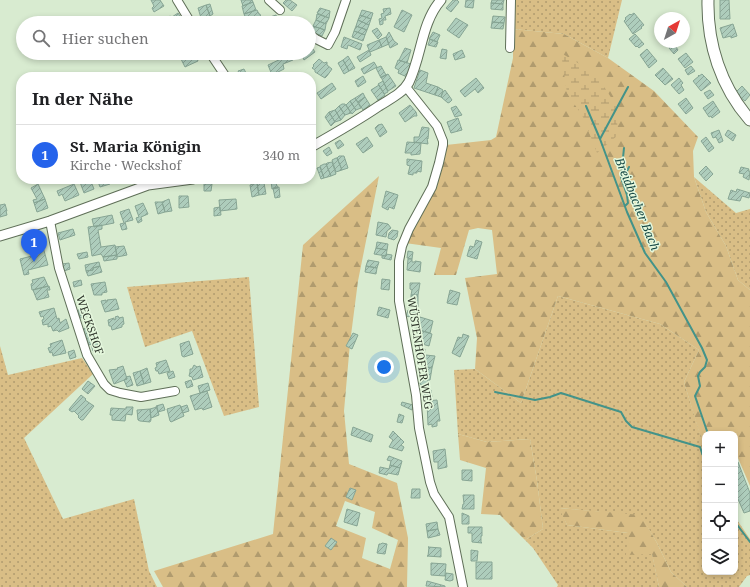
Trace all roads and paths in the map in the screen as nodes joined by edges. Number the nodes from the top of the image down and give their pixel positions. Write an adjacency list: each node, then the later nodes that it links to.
1 (176, 0): 8 (street)
2 (269, 0): 7 (street)
3 (346, 0): 9 (street)
4 (441, 0): 13 (street)
5 (511, 0): 10 (street)
6 (708, 0): 14 (main road)
7 (280, 10)
8 (186, 16)
9 (316, 39)
10 (510, 48)
11 (215, 60): 12 (street)
12 (223, 72)
13 (406, 87): 15 (street); 20 (street, WÜSTENHOFER WEG)
14 (750, 120)
15 (316, 144)
16 (156, 184): 17 (street)
17 (50, 221): 18 (street); 19 (street, WECKSHOF)
18 (0, 236)
19 (175, 391)
20 (463, 587)

